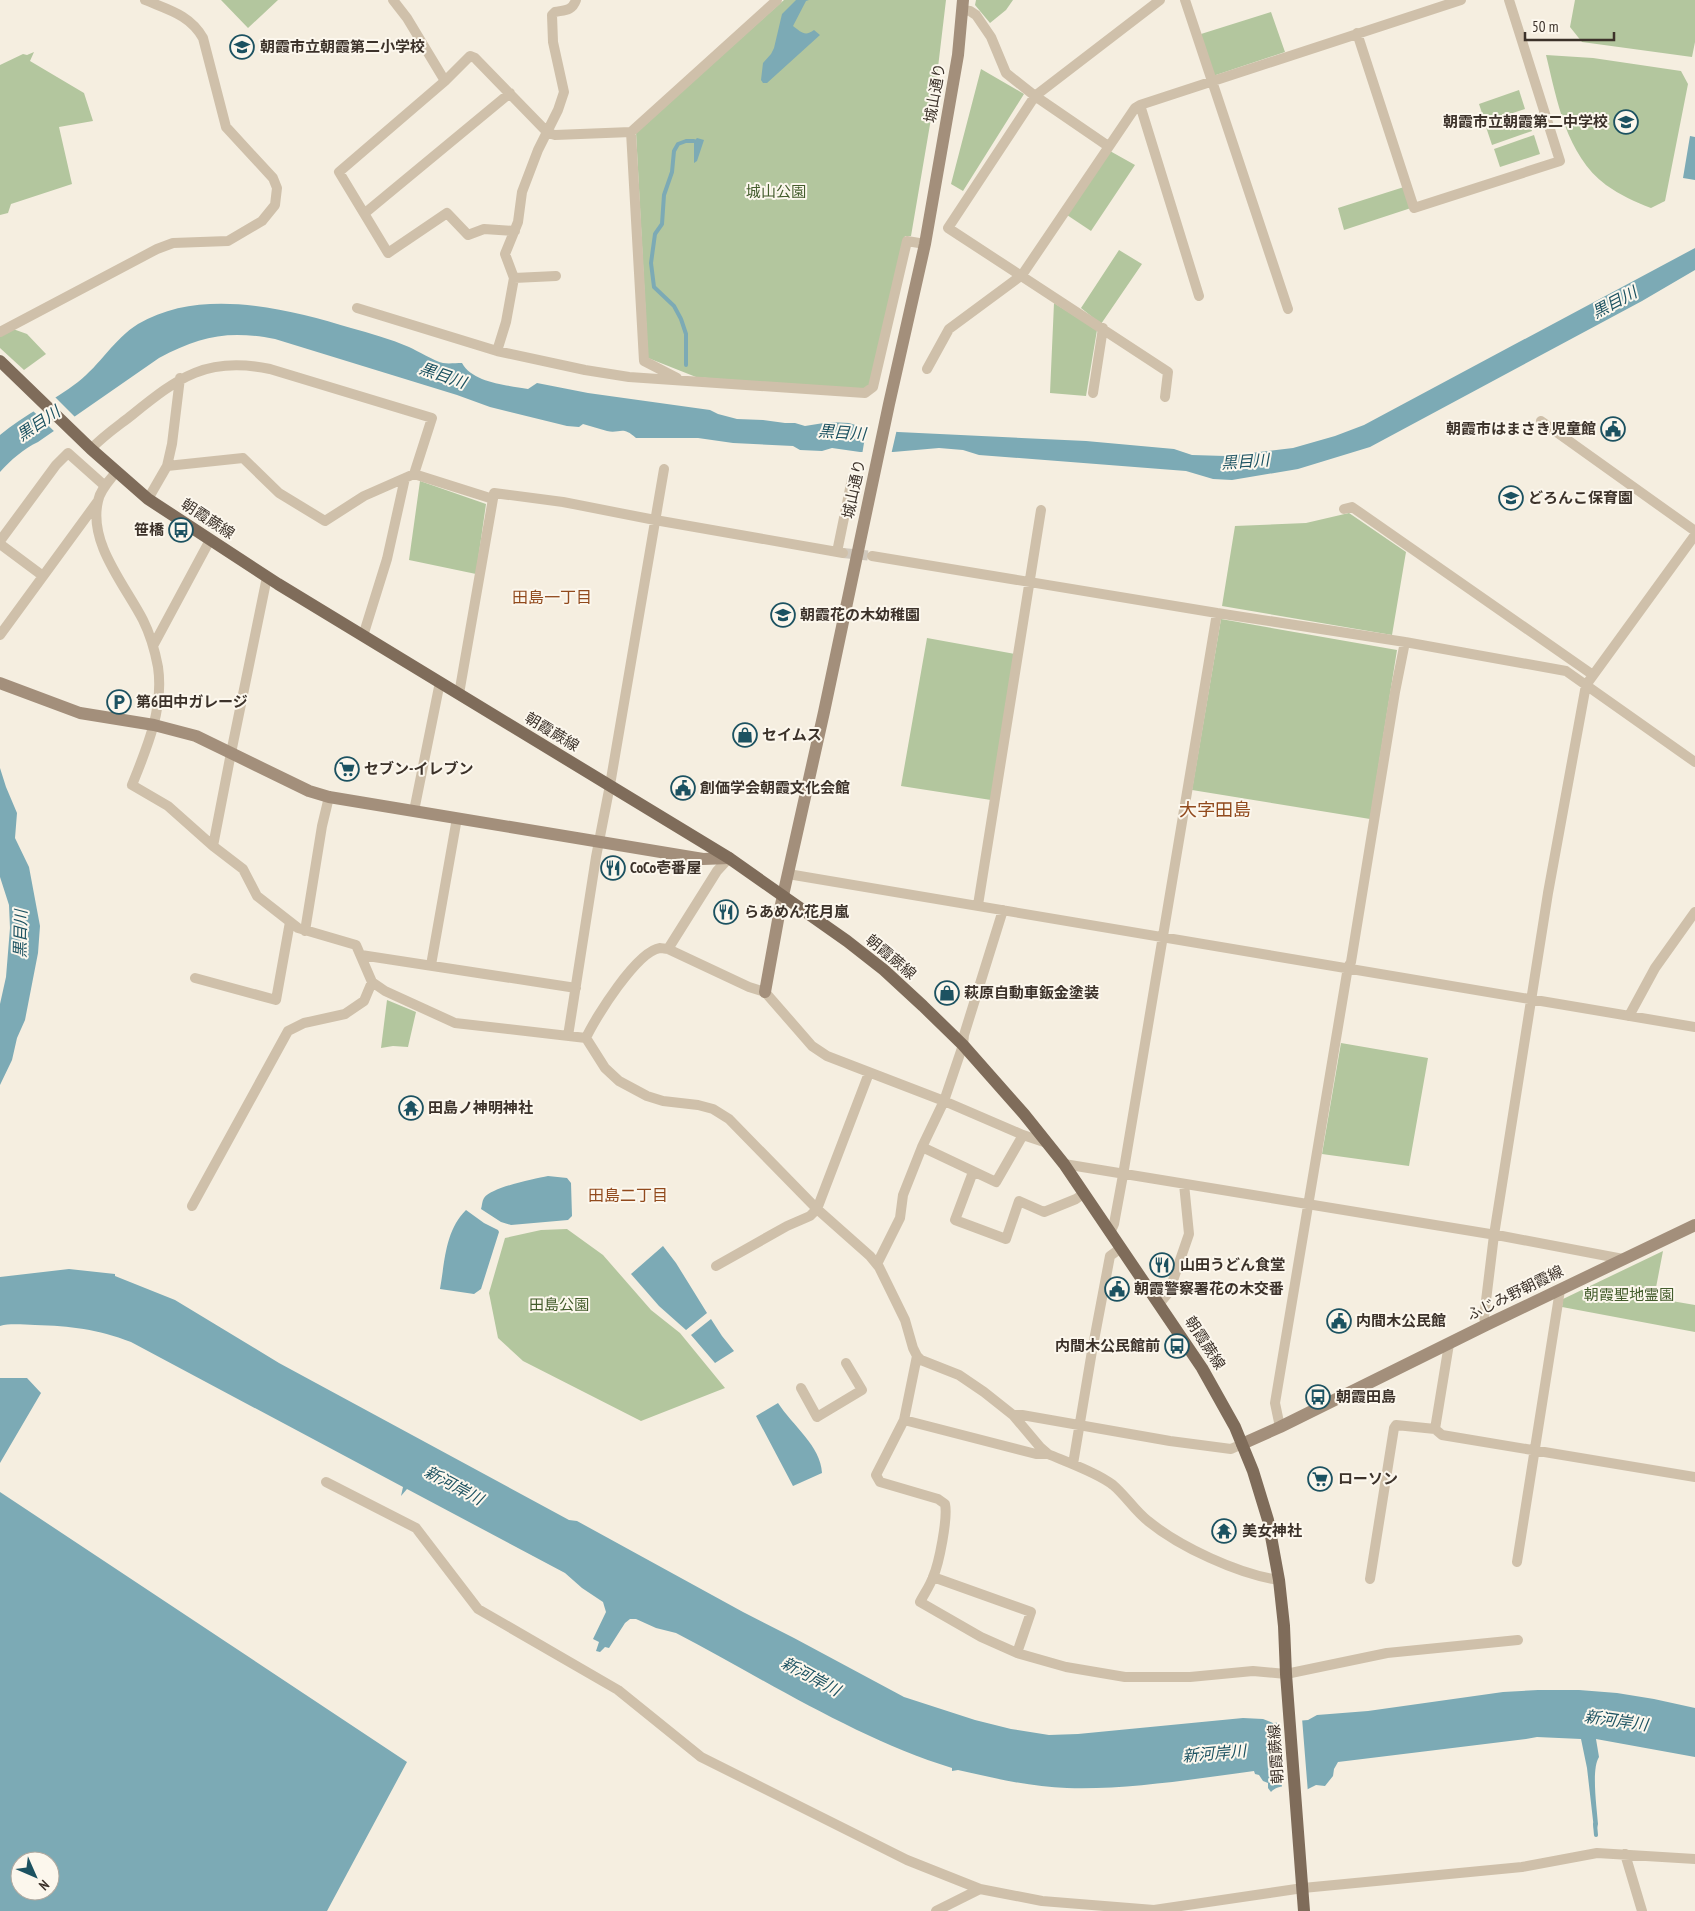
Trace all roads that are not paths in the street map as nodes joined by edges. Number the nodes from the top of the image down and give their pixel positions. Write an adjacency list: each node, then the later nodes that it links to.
1 (145, 0): 29 (street)
2 (393, 0): 11 (street)
3 (576, 0): 17 (street)
4 (777, 0): 16 (street)
5 (1160, 0): 14 (street)
6 (1185, 0): 12 (street)
7 (1460, 0): 10 (street)
8 (1509, 0): 10 (street)
9 (963, 5): 14 (street); 21 (street, 城山通り)
10 (1358, 33): 12 (street)
11 (446, 81): 13 (street); 19 (street)
12 (1212, 81): 15 (street); 27 (street)
13 (510, 93): 17 (street); 19 (street)
14 (1035, 96): 18 (street); 22 (street)
15 (1140, 104): 18 (street); 25 (street)
16 (631, 132): 17 (street); 34 (street)
17 (548, 133): 20 (street)
18 (1108, 146): 22 (street)
19 (364, 213): 20 (street)
20 (515, 231): 24 (street)
21 (925, 244): 34 (street); 79 (street, 城山通り)
22 (1022, 275): 28 (street); 32 (street)
23 (556, 276): 24 (street)
24 (514, 278): 30 (street)
25 (1199, 296)
26 (357, 308): 30 (street)
27 (1288, 309)
28 (1103, 328): 35 (street); 36 (street)
29 (0, 332)
30 (497, 350): 34 (street)
31 (0, 361): 38 (main road, 朝霞蕨線)
32 (927, 369)
33 (180, 378): 38 (street); 39 (street); 42 (street)
34 (682, 380)
35 (1093, 394)
36 (1165, 397)
37 (1541, 421): 51 (street)
38 (87, 445): 41 (main road, 朝霞蕨線)
39 (167, 466): 42 (street); 45 (street)
40 (664, 469): 50 (street)
41 (116, 472): 44 (street); 45 (main road, 朝霞蕨線)
42 (410, 476): 46 (street); 61 (street)
43 (852, 479): 50 (street)
44 (105, 486): 47 (street); 54 (street)
45 (148, 499): 53 (main road, 朝霞蕨線)
46 (493, 499): 50 (street); 68 (street)
47 (98, 501): 56 (street); 63 (street)
48 (1344, 509): 64 (street)
49 (1041, 510): 58 (street)
50 (655, 520): 72 (street)
51 (1695, 530)
52 (1695, 535): 64 (street)
53 (210, 540): 57 (main road, 朝霞蕨線); 63 (street)
54 (0, 543): 56 (street)
55 (872, 556): 58 (street)
56 (43, 576): 60 (street)
57 (267, 577): 61 (main road, 朝霞蕨線); 70 (street)
58 (1031, 581): 59 (street); 81 (street)
59 (1217, 613): 62 (street); 86 (street)
60 (0, 635)
61 (363, 636): 65 (main road, 朝霞蕨線)
62 (1405, 642): 67 (street); 90 (street)
63 (152, 646): 69 (street)
64 (1593, 675): 67 (street)
65 (440, 682): 68 (main road, 朝霞蕨線); 74 (street)
66 (0, 683): 69 (street)
67 (1586, 685): 71 (street); 95 (street)
68 (459, 694): 72 (main road, 朝霞蕨線)
69 (154, 725): 70 (street); 77 (street)
70 (231, 752): 73 (street); 77 (street)
71 (1695, 762)
72 (610, 785): 76 (street); 78 (main road, 朝霞蕨線)
73 (329, 797): 74 (street); 85 (street)
74 (414, 811): 75 (street)
75 (457, 818): 76 (street); 89 (street)
76 (598, 842): 78 (street); 93 (street)
77 (213, 846): 84 (street)
78 (729, 858): 80 (main road, 朝霞蕨線); 87 (street)
79 (788, 874): 80 (street, 城山通り); 81 (street)
80 (783, 895): 94 (street, 城山通り); 100 (main road, 朝霞蕨線)
81 (978, 905): 82 (street)
82 (1003, 910): 86 (street); 100 (street)
83 (1695, 912): 96 (street)
84 (290, 922): 85 (street); 91 (street)
85 (305, 931): 88 (street)
86 (1163, 938): 90 (street); 108 (street)
87 (668, 949): 94 (street); 99 (street)
88 (361, 954): 89 (street); 92 (street)
89 (431, 965): 93 (street)
90 (1348, 967): 95 (street); 111 (street)
91 (195, 978)
92 (372, 982): 98 (street); 112 (street)
93 (576, 988): 98 (street)
94 (765, 992): 101 (street)
95 (1531, 1000): 96 (street); 116 (street)
96 (1630, 1016): 97 (street)
97 (1695, 1027)
98 (568, 1036): 99 (street)
99 (586, 1038): 113 (street)
100 (963, 1045): 102 (street); 104 (main road, 朝霞蕨線)
101 (869, 1073): 102 (street); 113 (street)
102 (944, 1101): 103 (street); 105 (street)
103 (1023, 1136): 104 (street); 107 (street)
104 (1047, 1143): 106 (main road, 朝霞蕨線)
105 (922, 1147): 107 (street); 119 (street)
106 (1064, 1164): 108 (street); 110 (main road, 朝霞蕨線)
107 (973, 1172): 110 (street)
108 (1123, 1175): 109 (street); 115 (street)
109 (1184, 1184): 111 (street); 122 (street)
110 (1083, 1194): 115 (main road, 朝霞蕨線)
111 (1309, 1204): 116 (street); 131 (street)
112 (192, 1206)
113 (817, 1210): 119 (street); 120 (street)
114 (1695, 1225): 118 (street, ふじみ野朝霞線)
115 (1110, 1233): 117 (main road, 朝霞蕨線)
116 (1494, 1235): 118 (street); 123 (street)
117 (1120, 1248): 122 (main road, 朝霞蕨線); 130 (street)
118 (1623, 1259): 121 (street, ふじみ野朝霞線)
119 (877, 1264): 125 (street)
120 (716, 1266)
121 (1560, 1290): 123 (street, ふじみ野朝霞線); 134 (street)
122 (1159, 1304): 133 (main road, 朝霞蕨線)
123 (1486, 1325): 124 (street, ふじみ野朝霞線)
124 (1449, 1344): 131 (street, ふじみ野朝霞線); 132 (street)
125 (917, 1356): 128 (street); 129 (street)
126 (846, 1363): 127 (street)
127 (801, 1388)
128 (1013, 1415): 130 (street); 135 (street)
129 (904, 1420): 135 (street); 140 (street)
130 (1080, 1425): 133 (street); 136 (street)
131 (1280, 1427): 133 (street, ふじみ野朝霞線)
132 (1435, 1429): 134 (street); 141 (street)
133 (1242, 1444): 142 (main road, 朝霞蕨線)
134 (1534, 1450): 137 (street); 139 (street)
135 (1048, 1454): 136 (street)
136 (1073, 1464): 142 (street)
137 (1695, 1477)
138 (326, 1482): 149 (street)
139 (1517, 1562)
140 (933, 1577): 144 (street); 144 (street)
141 (1370, 1579)
142 (1279, 1580): 145 (main road, 朝霞蕨線)
143 (1518, 1640): 145 (street)
144 (1017, 1653): 145 (street)
145 (1286, 1679): 148 (main road, 朝霞蕨線)
146 (1626, 1854): 147 (street); 148 (street); 154 (street)
147 (1695, 1859)
148 (1302, 1882): 152 (street); 153 (main road, 朝霞蕨線)
149 (980, 1890): 150 (street); 151 (street)
150 (1042, 1906): 152 (street)
151 (936, 1911)
152 (1154, 1911)
153 (1304, 1911)
154 (1642, 1911)

